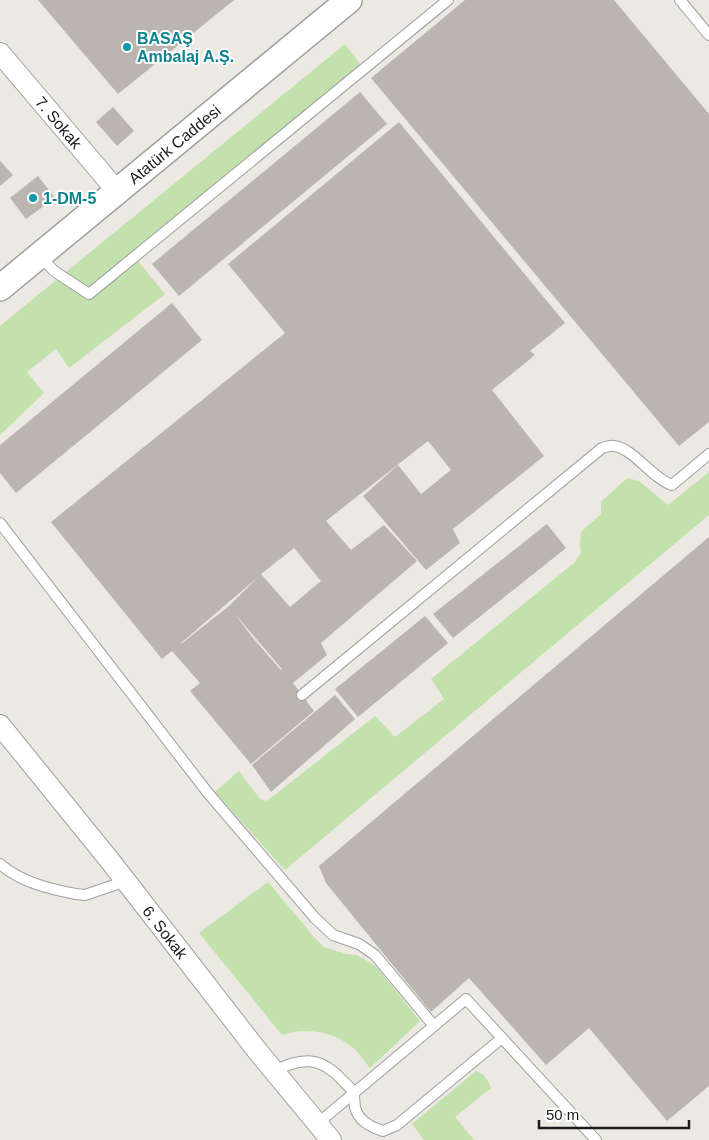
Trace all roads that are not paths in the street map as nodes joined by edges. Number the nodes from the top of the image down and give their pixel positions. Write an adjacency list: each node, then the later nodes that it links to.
1 (349, 0): 6 (street, Atatürk Caddesi)
2 (448, 0): 7 (lane)
3 (680, 0): 4 (lane)
4 (709, 35)
5 (0, 53): 6 (street, 7. Sokak)
6 (117, 191): 7 (street, Atatürk Caddesi)
7 (40, 256): 8 (street, Atatürk Caddesi)
8 (0, 288)
9 (709, 454): 11 (lane)
10 (0, 523): 15 (lane)
11 (302, 695)
12 (0, 725): 14 (street, 6. Sokak)
13 (0, 864): 14 (lane)
14 (126, 882): 17 (street, 6. Sokak)
15 (434, 1026): 16 (lane); 18 (lane)
16 (502, 1038): 18 (lane); 21 (lane)
17 (274, 1071): 18 (lane); 19 (street, 6. Sokak)
18 (354, 1093): 19 (lane)
19 (317, 1124): 20 (street, 6. Sokak)
20 (331, 1140)
21 (596, 1140)

